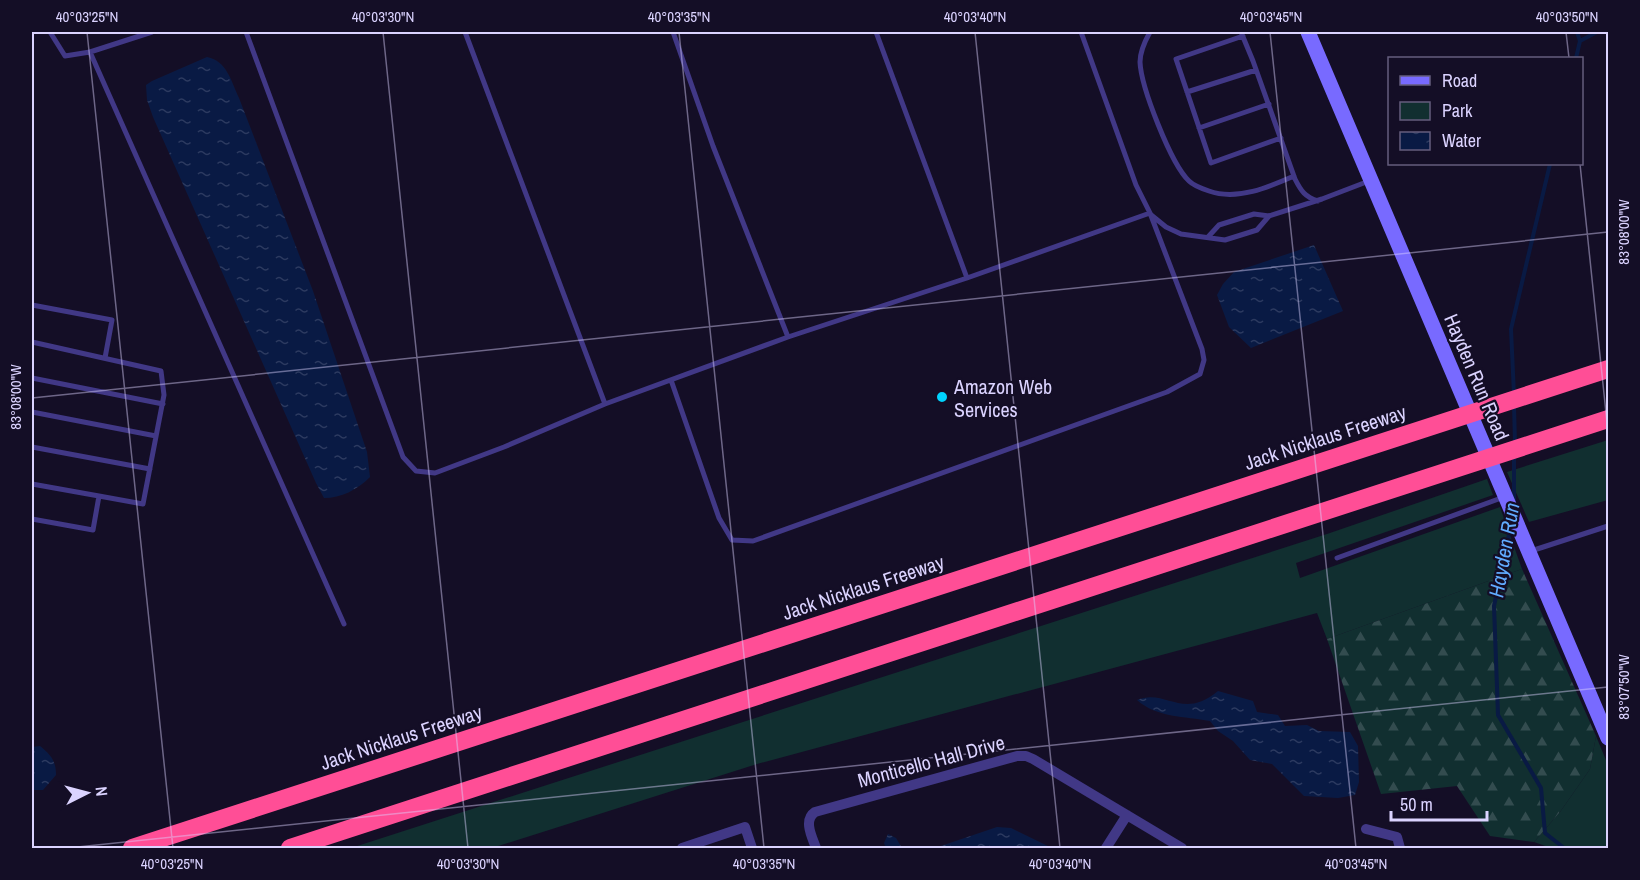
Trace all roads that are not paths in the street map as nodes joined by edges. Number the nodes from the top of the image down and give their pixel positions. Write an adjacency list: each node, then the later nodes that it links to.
1 (50, 32): 11 (lane)
2 (152, 32): 11 (lane)
3 (246, 32): 32 (lane)
4 (465, 32): 32 (lane)
5 (673, 32): 25 (lane)
6 (876, 32): 23 (lane)
7 (1081, 32): 20 (lane)
8 (1150, 32): 17 (lane)
9 (1308, 32): 18 (main road, Hayden Run Road)
10 (1242, 34): 12 (lane); 13 (lane)
11 (90, 52): 45 (lane)
12 (1256, 70): 13 (lane); 14 (lane)
13 (1187, 92): 15 (lane)
14 (1269, 104): 15 (lane); 16 (lane)
15 (1199, 128): 16 (lane)
16 (1281, 138): 17 (lane)
17 (1294, 177): 19 (lane)
18 (1371, 180): 19 (lane); 40 (main road, Hayden Run Road)
19 (1318, 201): 21 (lane)
20 (1150, 213): 22 (lane); 23 (lane); 30 (lane)
21 (1269, 216): 22 (lane); 22 (lane)
22 (1208, 237)
23 (967, 278): 25 (lane)
24 (32, 305): 27 (lane)
25 (788, 337): 30 (lane)
26 (32, 342): 27 (lane)
27 (105, 358): 31 (lane)
28 (1608, 369): 50 (highway, Jack Nicklaus Freeway)
29 (32, 378): 31 (lane)
30 (671, 380): 32 (lane)
31 (163, 404): 35 (lane)
32 (605, 404)
33 (32, 412): 35 (lane)
34 (1608, 419): 51 (highway)
35 (156, 436): 37 (lane)
36 (32, 447): 37 (lane)
37 (150, 469): 39 (lane)
38 (32, 484): 39 (lane)
39 (99, 496): 41 (lane)
40 (1506, 496): 43 (main road, Hayden Run Road); 44 (lane)
41 (32, 519)
42 (1608, 526): 43 (lane)
43 (1529, 552): 46 (main road, Hayden Run Road)
44 (1337, 558)
45 (344, 624)
46 (1608, 738)
47 (1127, 815): 53 (street, Monticello Hall Drive); 54 (street); 55 (street, Monticello Hall Drive)
48 (1366, 829): 56 (street)
49 (685, 848): 52 (street)
50 (132, 849)
51 (290, 849)
52 (752, 849)
53 (816, 849)
54 (1106, 849)
55 (1182, 849)
56 (1400, 849)

